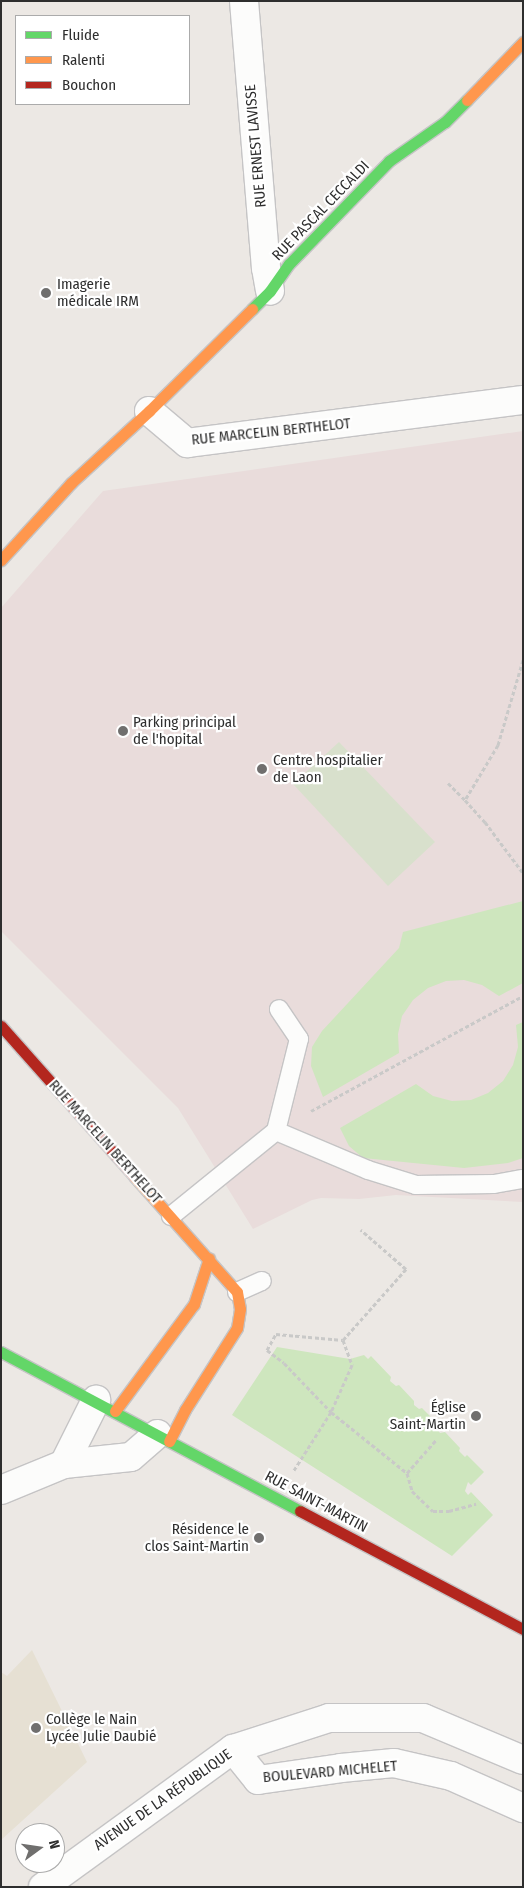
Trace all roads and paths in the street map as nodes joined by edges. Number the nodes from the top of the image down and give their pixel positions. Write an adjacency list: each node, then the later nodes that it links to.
1 (244, 1): 3 (street, RUE ERNEST LAVISSE)
2 (523, 42): 3 (street, RUE PASCAL CECCALDI)
3 (270, 291): 5 (street, RUE PASCAL CECCALDI)
4 (523, 400): 5 (street, RUE MARCELIN BERTHELOT)
5 (148, 411): 6 (street)
6 (1, 560)
7 (523, 660): 9 (path)
8 (448, 783): 9 (path)
9 (465, 800): 10 (path)
10 (523, 872)
11 (523, 996): 14 (path)
12 (279, 1009): 14 (lane)
13 (1, 1026): 16 (street, RUE MARCELIN BERTHELOT)
14 (276, 1131): 15 (lane); 16 (lane)
15 (523, 1179)
16 (171, 1216): 18 (street, RUE MARCELIN BERTHELOT)
17 (361, 1230): 21 (path)
18 (209, 1258): 20 (street, RUE MARCELIN BERTHELOT); 23 (street)
19 (262, 1281): 20 (lane)
20 (237, 1292): 25 (street)
21 (343, 1340): 24 (path); 24 (path)
22 (1, 1352): 23 (street, RUE SAINT-MARTIN)
23 (105, 1406): 25 (street, RUE SAINT-MARTIN); 27 (street)
24 (331, 1412): 28 (path); 29 (path)
25 (163, 1438): 27 (street); 32 (street, RUE SAINT-MARTIN)
26 (436, 1440): 29 (path)
27 (64, 1464): 30 (street)
28 (295, 1468)
29 (407, 1473): 31 (path)
30 (1, 1490)
31 (476, 1504)
32 (523, 1629)
33 (233, 1749): 34 (street, AVENUE DE LA RÉPUBLIQUE); 35 (street, BOULEVARD MICHELET); 36 (street, AVENUE DE LA RÉPUBLIQUE)
34 (523, 1760)
35 (523, 1808)
36 (43, 1887)

